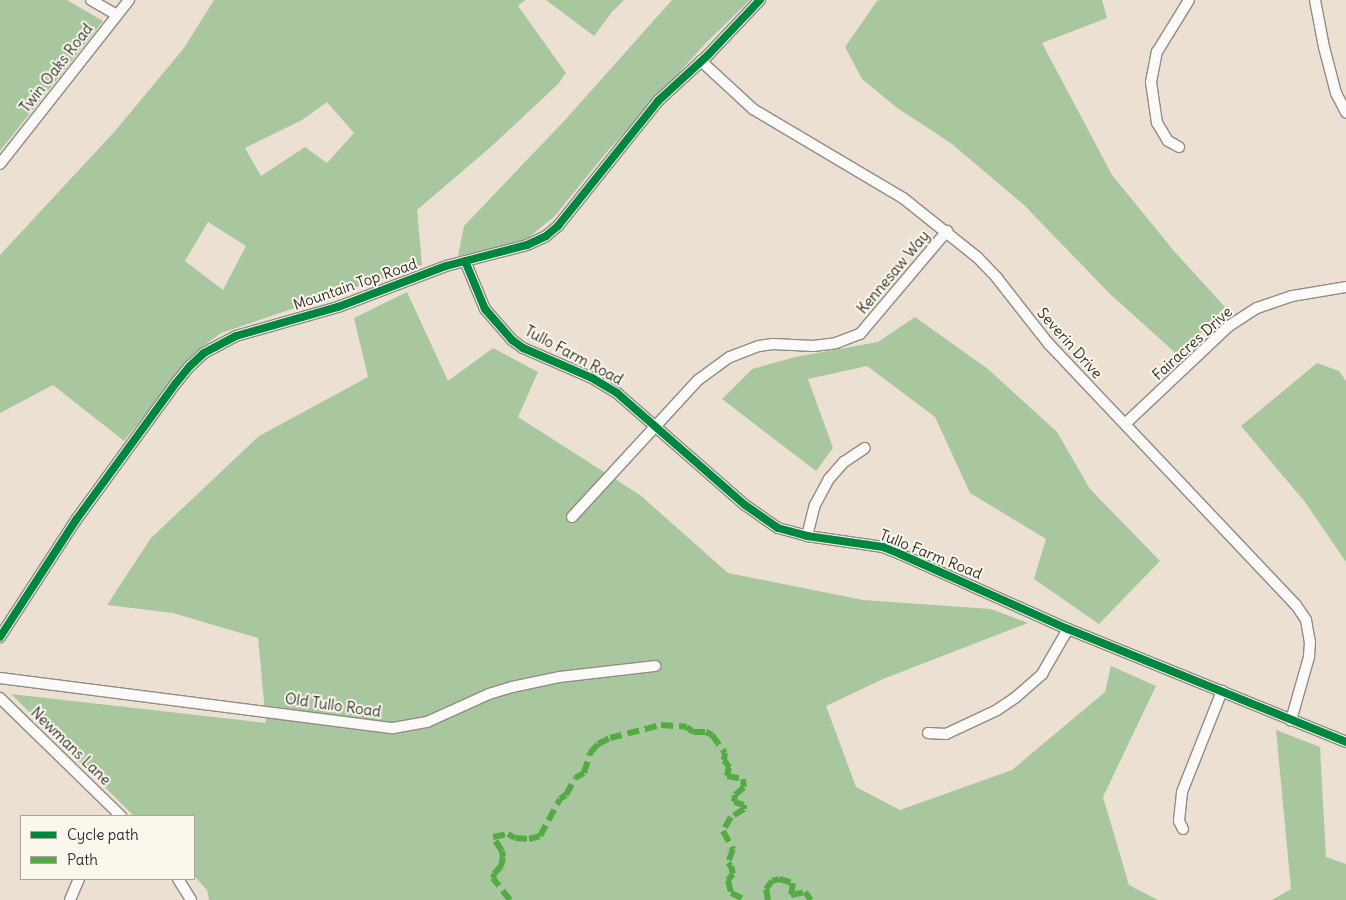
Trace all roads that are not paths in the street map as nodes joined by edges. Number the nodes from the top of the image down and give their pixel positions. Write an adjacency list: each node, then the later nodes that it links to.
1 (91, 0): 6 (street, Twin Oaks Road)
2 (129, 0): 6 (street)
3 (760, 0): 7 (street, Mountain Top Road)
4 (1189, 0): 9 (street)
5 (1316, 0): 8 (street)
6 (117, 15): 10 (street, Twin Oaks Road)
7 (701, 61): 11 (street, Severin Drive); 12 (street, Mountain Top Road)
8 (1346, 113)
9 (1179, 147)
10 (0, 164)
11 (947, 231): 14 (street, Severin Drive); 15 (street, Kennesaw Way)
12 (465, 260): 15 (street, Tullo Farm Road); 20 (street, Mountain Top Road)
13 (1346, 287): 14 (street, Fairacres Drive)
14 (1125, 424): 25 (street, Severin Drive)
15 (656, 427): 17 (street, Kennesaw Way); 18 (street, Tullo Farm Road)
16 (864, 448): 18 (street)
17 (572, 517)
18 (807, 536): 19 (street, Tullo Farm Road)
19 (1068, 629): 23 (street, Tullo Farm Road); 26 (street)
20 (0, 637)
21 (655, 666): 22 (street, Old Tullo Road)
22 (0, 678)
23 (1222, 691): 25 (street, Tullo Farm Road); 29 (street)
24 (0, 698): 28 (street, Newmans Lane)
25 (1291, 720): 27 (street, Tullo Farm Road)
26 (928, 733)
27 (1346, 742)
28 (120, 815)
29 (1183, 829)
30 (79, 880): 32 (street)
31 (179, 880): 33 (street)
32 (70, 900)
33 (191, 900)

